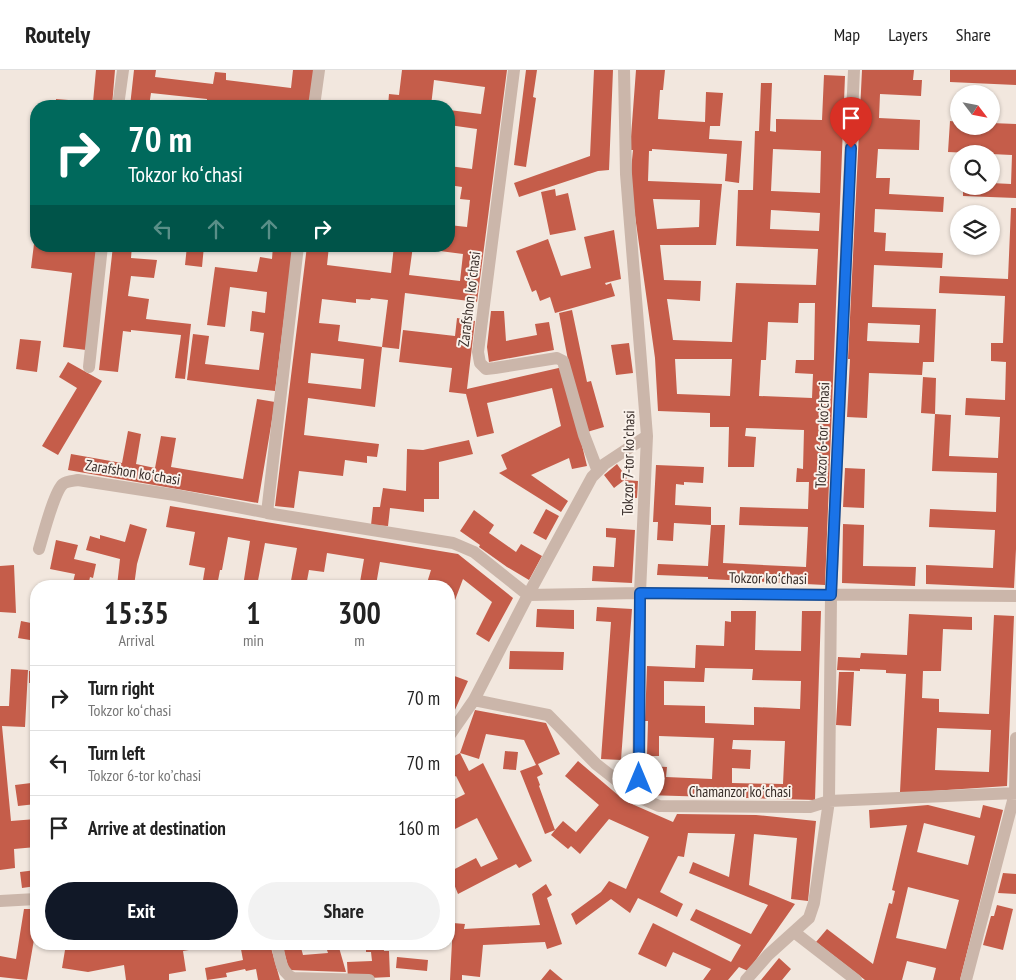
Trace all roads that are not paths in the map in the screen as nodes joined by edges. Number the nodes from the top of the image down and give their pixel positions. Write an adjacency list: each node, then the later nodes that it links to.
1 (123, 70): 6 (street)
2 (319, 70): 7 (street)
3 (514, 70): 12 (street, Zarafshon koʻchasi)
4 (624, 70): 11 (street, Tokzor 7-tor koʼchasi)
5 (854, 70): 17 (street, Tokzor 6-tor koʼchasi)
6 (119, 100)
7 (315, 100)
8 (101, 252): 10 (street)
9 (297, 252): 13 (street)
10 (89, 367)
11 (647, 436): 12 (street); 15 (street, Tokzor 7-tor koʼchasi)
12 (597, 470): 16 (street)
13 (267, 513): 14 (street, Zarafshon koʻchasi); 16 (street, Zarafshon koʻchasi)
14 (39, 549)
15 (640, 593): 16 (street); 17 (street, Tokzor koʻchasi); 23 (street, Tokzor 7-tor koʼchasi)
16 (528, 595): 19 (street)
17 (831, 595): 18 (street, Tokzor koʻchasi); 24 (street, Tokzor 6-tor koʼchasi)
18 (1016, 596)
19 (474, 700): 20 (street); 23 (street, Chamanzor koʻchasi)
20 (455, 727)
21 (1016, 738): 22 (street)
22 (1015, 793): 24 (street, Chamanzor koʻchasi); 32 (street)
23 (638, 797): 24 (street, Chamanzor koʻchasi)
24 (829, 801): 27 (street)
25 (30, 899): 26 (street)
26 (0, 901)
27 (794, 932): 30 (street); 31 (street)
28 (278, 950): 29 (street)
29 (369, 980)
30 (746, 980)
31 (856, 980)
32 (966, 980)

